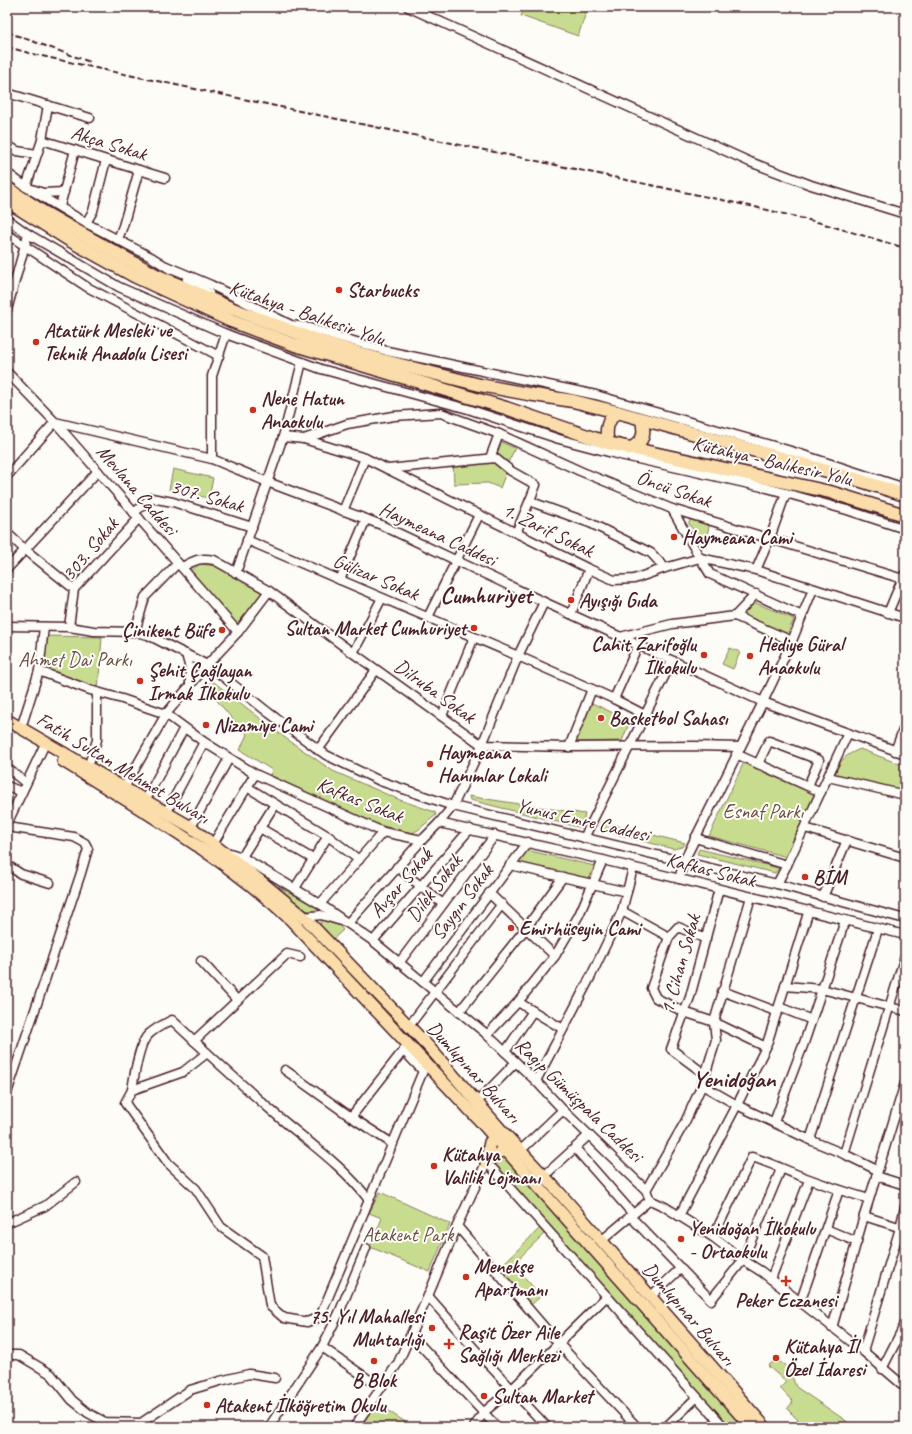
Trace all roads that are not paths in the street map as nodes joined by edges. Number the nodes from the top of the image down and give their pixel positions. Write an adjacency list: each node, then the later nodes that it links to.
1 (408, 7): 18 (street)
2 (7, 93): 3 (street)
3 (48, 105): 4 (street); 5 (street)
4 (90, 118)
5 (42, 140): 7 (street, Akça Sokak); 8 (street)
6 (7, 145): 8 (street)
7 (75, 150): 9 (street, Akça Sokak); 15 (street)
8 (37, 154): 13 (street)
9 (106, 160): 10 (street, Akça Sokak); 20 (street)
10 (139, 170): 12 (street, Akça Sokak); 23 (street)
11 (7, 173): 13 (street)
12 (165, 178)
13 (26, 187): 15 (street); 17 (street)
14 (7, 188): 26 (highway, Kütahya - Balıkesir Yolu)
15 (64, 192): 17 (street)
16 (7, 201): 41 (highway, Kütahya - Balıkesir Yolu)
17 (60, 206): 20 (street)
18 (905, 214)
19 (7, 219): 22 (street)
20 (86, 223): 23 (street)
21 (7, 234): 24 (street)
22 (28, 234): 24 (street); 30 (street)
23 (118, 239): 25 (street)
24 (25, 247): 28 (street); 31 (street)
25 (136, 249): 26 (street); 27 (street)
26 (130, 261): 29 (highway, Kütahya - Balıkesir Yolu)
27 (166, 266): 29 (street); 50 (street)
28 (8, 305)
29 (233, 309): 35 (highway, Kütahya - Balıkesir Yolu)
30 (226, 334): 31 (street); 32 (street)
31 (218, 356): 45 (street)
32 (302, 362): 39 (street); 51 (street)
33 (10, 375): 34 (street); 37 (street, Mevlana Caddesi)
34 (7, 385)
35 (617, 412): 36 (highway, Kütahya - Balıkesir Yolu); 41 (highway)
36 (642, 420): 42 (highway); 52 (highway, Kütahya - Balıkesir Yolu)
37 (55, 422): 45 (street, Haymeana Caddesi); 47 (street, Mevlana Caddesi); 48 (street)
38 (499, 434): 40 (street, Öncü Sokak); 44 (street); 54 (street, Öncü Sokak)
39 (283, 437): 40 (street); 49 (street)
40 (304, 439): 43 (street, 1. Zarif Sokak)
41 (608, 442): 42 (highway, Kütahya - Balıkesir Yolu)
42 (630, 448): 58 (highway, Kütahya - Balıkesir Yolu)
43 (365, 458): 46 (street, 1. Zarif Sokak); 55 (street)
44 (490, 458): 46 (street); 53 (street)
45 (212, 459): 49 (street, Haymeana Caddesi)
46 (388, 469): 57 (street, 1. Zarif Sokak)
47 (98, 471): 56 (street, Mevlana Caddesi); 66 (street)
48 (7, 476)
49 (267, 482): 55 (street, Haymeana Caddesi); 60 (street)
50 (905, 488)
51 (786, 493): 61 (street); 64 (street)
52 (905, 495)
53 (530, 500): 63 (street); 70 (street)
54 (672, 509): 64 (street, Öncü Sokak); 67 (street)
55 (343, 511): 59 (street, Haymeana Caddesi)
56 (136, 515): 60 (street, 307. Sokak); 69 (street, Mevlana Caddesi); 77 (street, 303. Sokak)
57 (479, 515): 63 (street, 1. Zarif Sokak); 68 (street)
58 (905, 515)
59 (366, 519): 68 (street, Haymeana Caddesi); 76 (street)
60 (252, 527): 65 (street)
61 (905, 529)
62 (7, 533): 66 (street)
63 (516, 533): 72 (street, 1. Zarif Sokak)
64 (770, 538): 73 (street); 75 (street, Öncü Sokak)
65 (247, 540): 74 (street); 76 (street, Gülizar Sokak)
66 (25, 550): 71 (street); 77 (street)
67 (700, 558): 70 (street, 1. Zarif Sokak); 73 (street); 80 (street)
68 (456, 561): 82 (street, Haymeana Caddesi); 87 (street)
69 (180, 565): 74 (street, Dilruba Sokak); 92 (street); 93 (street, Mevlana Caddesi)
70 (665, 568): 72 (street, 1. Zarif Sokak)
71 (7, 569)
72 (588, 569): 84 (street)
73 (756, 570): 78 (street)
74 (236, 573): 79 (street, Dilruba Sokak)
75 (904, 576): 83 (street)
76 (340, 580): 81 (street, Gülizar Sokak)
77 (74, 589): 91 (street, 303. Sokak)
78 (814, 589): 83 (street); 86 (street)
79 (269, 590): 93 (street); 98 (street, Dilruba Sokak)
80 (756, 594): 85 (street); 86 (street)
81 (382, 598): 87 (street, Gülizar Sokak); 98 (street)
82 (544, 602): 84 (street, Haymeana Caddesi); 100 (street)
83 (888, 613): 88 (street)
84 (571, 614): 95 (street, Haymeana Caddesi)
85 (735, 616): 95 (street); 96 (street)
86 (802, 616): 96 (street)
87 (428, 617): 94 (street, Gülizar Sokak)
88 (905, 618)
89 (7, 626): 90 (street, Yunus Emre Caddesi)
90 (44, 626): 91 (street, Yunus Emre Caddesi); 104 (street)
91 (69, 627): 92 (street, Yunus Emre Caddesi)
92 (135, 632): 99 (street, Yunus Emre Caddesi)
93 (238, 632): 102 (street)
94 (474, 637): 100 (street, Gülizar Sokak); 112 (street)
95 (620, 637): 97 (street, Haymeana Caddesi)
96 (792, 641): 109 (street)
97 (638, 645): 101 (street, Haymeana Caddesi); 108 (street)
98 (354, 653): 103 (street, Dilruba Sokak)
99 (186, 654): 102 (street, Yunus Emre Caddesi); 105 (street)
100 (518, 656): 106 (street, Gülizar Sokak); 120 (street)
101 (672, 661): 109 (street, Haymeana Caddesi); 111 (street)
102 (207, 665): 105 (street); 124 (street, Yunus Emre Caddesi)
103 (376, 670): 112 (street, Dilruba Sokak); 124 (street)
104 (39, 671): 107 (street, Kafkas Sokak); 115 (street)
105 (190, 684): 110 (street)
106 (592, 689): 108 (street, Gülizar Sokak); 121 (street)
107 (97, 692): 110 (street, Kafkas Sokak); 130 (street)
108 (614, 699): 111 (street, Gülizar Sokak)
109 (763, 702): 118 (street, Haymeana Caddesi); 125 (street)
110 (166, 714): 116 (street, Kafkas Sokak); 138 (street)
111 (645, 715): 122 (street)
112 (442, 716): 120 (street, Dilruba Sokak)
113 (7, 720): 115 (main road, Fatih Sultan Mehmet Bulvarı)
114 (905, 725): 126 (street)
115 (21, 728): 130 (main road, Fatih Sultan Mehmet Bulvarı)
116 (184, 728): 119 (street, Kafkas Sokak); 142 (street)
117 (7, 729): 123 (main road, Fatih Sultan Mehmet Bulvarı)
118 (848, 733): 126 (street, Haymeana Caddesi); 133 (street)
119 (204, 742): 128 (street, Kafkas Sokak); 145 (street)
120 (482, 745): 121 (street, Dilruba Sokak); 144 (street)
121 (569, 747): 122 (street, Dilruba Sokak)
122 (630, 747): 125 (street, Dilruba Sokak); 155 (street)
123 (43, 748): 134 (street); 160 (main road, Fatih Sultan Mehmet Bulvarı)
124 (318, 750): 144 (street, Yunus Emre Caddesi)
125 (738, 751): 129 (street); 156 (street)
126 (895, 751): 127 (street, Haymeana Caddesi)
127 (905, 754)
128 (229, 758): 132 (street, Kafkas Sokak); 148 (street)
129 (758, 764): 136 (street); 136 (street)
130 (88, 767): 138 (main road, Fatih Sultan Mehmet Bulvarı)
131 (7, 768): 134 (street)
132 (255, 774): 137 (street); 152 (street, Kafkas Sokak)
133 (828, 777): 140 (street); 141 (street)
134 (26, 783): 139 (street)
135 (7, 786): 139 (street)
136 (808, 786): 140 (street)
137 (247, 787): 143 (street); 160 (street)
138 (124, 788): 142 (main road, Fatih Sultan Mehmet Bulvarı)
139 (22, 792): 147 (street)
140 (821, 792): 150 (street)
141 (905, 795)
142 (145, 801): 145 (main road, Fatih Sultan Mehmet Bulvarı)
143 (275, 804): 149 (street); 154 (street)
144 (453, 806): 146 (street); 155 (street, Yunus Emre Caddesi)
145 (166, 813): 148 (main road, Fatih Sultan Mehmet Bulvarı)
146 (439, 823): 151 (street, Kafkas Sokak); 157 (street, Kafkas Sokak)
147 (7, 824): 235 (street)
148 (191, 827): 160 (main road, Fatih Sultan Mehmet Bulvarı)
149 (260, 828): 161 (street); 163 (street)
150 (805, 828): 158 (street); 169 (street)
151 (470, 829): 153 (street, Kafkas Sokak); 177 (street, Avşar Sokak)
152 (383, 832): 157 (street, Kafkas Sokak); 164 (street)
153 (495, 835): 159 (street, Kafkas Sokak); 185 (street, Dilek Sokak)
154 (328, 836): 163 (street); 164 (street)
155 (584, 838): 166 (street, Yunus Emre Caddesi)
156 (695, 838): 166 (street); 169 (street)
157 (422, 840): 170 (street)
158 (847, 840): 162 (street); 183 (street)
159 (528, 842): 165 (street, Kafkas Sokak); 168 (street, Saygın Sokak)
160 (215, 850): 161 (street, Ragıp Gümüşpala Caddesi); 189 (main road, Dumlupınar Bulvarı); 224 (main road, Dumlupınar Bulvarı)
161 (242, 857): 178 (street, Ragıp Gümüşpala Caddesi)
162 (905, 858)
163 (313, 859): 178 (street)
164 (359, 860): 184 (street)
165 (603, 860): 171 (street, Kafkas Sokak); 175 (street)
166 (684, 861): 173 (street); 176 (street, Yunus Emre Caddesi)
167 (7, 865): 174 (street)
168 (510, 865): 172 (street); 181 (street, Saygın Sokak)
169 (787, 865): 176 (street)
170 (397, 867): 177 (street); 192 (street)
171 (633, 868): 173 (street, Kafkas Sokak); 180 (street)
172 (563, 877): 175 (street); 193 (street)
173 (679, 879): 179 (street, Kafkas Sokak)
174 (50, 883)
175 (592, 883): 180 (street); 199 (street)
176 (777, 884): 183 (street, Yunus Emre Caddesi)
177 (421, 886): 185 (street); 198 (street, Avşar Sokak)
178 (295, 888): 184 (street, Ragıp Gümüşpala Caddesi)
179 (719, 889): 182 (street, Kafkas Sokak); 197 (street, 1. Cihan Sokak)
180 (627, 892): 188 (street)
181 (489, 893): 186 (street); 204 (street, Saygın Sokak)
182 (750, 897): 187 (street, Kafkas Sokak); 207 (street)
183 (823, 897): 190 (street, Yunus Emre Caddesi)
184 (320, 904): 192 (street, Ragıp Gümüşpala Caddesi)
185 (443, 904): 203 (street, Dilek Sokak)
186 (502, 904): 193 (street); 208 (street)
187 (809, 910): 191 (street, Kafkas Sokak); 205 (street)
188 (622, 911): 196 (street); 221 (street)
189 (304, 917): 192 (street); 220 (main road, Dumlupınar Bulvarı)
190 (905, 919)
191 (845, 921): 194 (street, Kafkas Sokak); 206 (street)
192 (348, 923): 198 (street, Ragıp Gümüşpala Caddesi)
193 (526, 928): 199 (street); 216 (street)
194 (878, 929): 195 (street, Kafkas Sokak); 209 (street)
195 (905, 935)
196 (669, 937): 197 (street); 217 (street)
197 (706, 939): 217 (street, 1. Cihan Sokak)
198 (373, 942): 203 (street, Ragıp Gümüşpala Caddesi)
199 (555, 956): 211 (street)
200 (905, 956): 212 (street)
201 (300, 957): 210 (street)
202 (202, 961): 210 (street)
203 (399, 963): 204 (street, Ragıp Gümüşpala Caddesi)
204 (423, 982): 208 (street, Ragıp Gümüşpala Caddesi)
205 (785, 986): 206 (street); 213 (street)
206 (822, 988): 209 (street); 218 (street)
207 (722, 991): 213 (street); 219 (street)
208 (435, 993): 216 (street, Ragıp Gümüşpala Caddesi); 220 (street)
209 (855, 999): 212 (street); 243 (street)
210 (237, 1000): 223 (street)
211 (518, 1002): 214 (street); 222 (street)
212 (889, 1006): 215 (street); 248 (street)
213 (778, 1010): 218 (street); 225 (street)
214 (533, 1011): 221 (street); 226 (street)
215 (905, 1011)
216 (459, 1012): 222 (street, Ragıp Gümüşpala Caddesi)
217 (684, 1012): 219 (street); 230 (street, 1. Cihan Sokak)
218 (812, 1020): 240 (street)
219 (714, 1022): 225 (street); 230 (street)
220 (409, 1026): 236 (main road, Dumlupınar Bulvarı)
221 (563, 1029): 231 (street)
222 (487, 1035): 226 (street, Ragıp Gümüşpala Caddesi)
223 (194, 1041): 227 (street); 234 (street)
224 (405, 1047): 239 (street); 241 (main road, Dumlupınar Bulvarı); 244 (street)
225 (766, 1047): 237 (street)
226 (505, 1052): 228 (street, Ragıp Gümüşpala Caddesi)
227 (207, 1053): 234 (street); 258 (street)
228 (516, 1062): 231 (street, Ragıp Gümüşpala Caddesi); 236 (street)
229 (285, 1070): 239 (street)
230 (706, 1075): 233 (street)
231 (536, 1080): 238 (street, Ragıp Gümüşpala Caddesi)
232 (905, 1083): 251 (street)
233 (702, 1085): 237 (street); 256 (street)
234 (132, 1090): 258 (street)
235 (7, 1093)
236 (477, 1102): 241 (main road, Dumlupınar Bulvarı)
237 (737, 1105): 240 (street); 263 (street)
238 (563, 1110): 242 (street, Ragıp Gümüşpala Caddesi); 247 (street)
239 (351, 1116): 244 (street)
240 (774, 1122): 243 (street)
241 (498, 1134): 245 (main road, Dumlupınar Bulvarı); 249 (main road)
242 (589, 1135): 246 (street); 256 (street, Ragıp Gümüşpala Caddesi)
243 (810, 1140): 248 (street)
244 (393, 1144): 258 (street)
245 (508, 1144): 247 (main road, Dumlupınar Bulvarı); 249 (main road); 303 (main road, Dumlupınar Bulvarı)
246 (575, 1148): 252 (street); 262 (street)
247 (520, 1151): 252 (main road, Dumlupınar Bulvarı)
248 (844, 1154): 251 (street)
249 (486, 1163): 266 (street); 277 (street)
250 (781, 1169): 253 (street); 269 (street); 273 (street)
251 (876, 1173): 255 (street); 260 (street)
252 (544, 1176): 270 (main road, Dumlupınar Bulvarı)
253 (809, 1180): 257 (street); 275 (street)
254 (76, 1182): 265 (street)
255 (905, 1186)
256 (646, 1190): 259 (street, Ragıp Gümüşpala Caddesi)
257 (839, 1190): 260 (street); 267 (street)
258 (369, 1200)
259 (650, 1200): 262 (street); 263 (street)
260 (869, 1200): 264 (street)
261 (905, 1207): 268 (street)
262 (632, 1215): 270 (street); 274 (street)
263 (679, 1216): 269 (street)
264 (864, 1216): 268 (street); 271 (street)
265 (7, 1223)
266 (456, 1226): 276 (street); 283 (street)
267 (826, 1229): 271 (street); 279 (street)
268 (903, 1229): 285 (street)
269 (713, 1237): 273 (street)
270 (601, 1241): 278 (main road, Dumlupınar Bulvarı)
271 (857, 1242): 281 (street)
272 (366, 1248): 284 (street)
273 (743, 1260): 274 (street); 275 (street)
274 (681, 1268): 278 (street)
275 (771, 1279): 279 (street)
276 (428, 1296): 282 (street); 291 (street)
277 (607, 1296): 283 (street); 292 (street)
278 (650, 1297): 304 (main road, Dumlupınar Bulvarı)
279 (800, 1304): 281 (street)
280 (905, 1324): 287 (street)
281 (832, 1328): 285 (street)
282 (411, 1335): 290 (street); 293 (street)
283 (559, 1344): 291 (street); 300 (street)
284 (322, 1347): 290 (street); 295 (street)
285 (863, 1351): 287 (street)
286 (7, 1355): 294 (street)
287 (882, 1369): 289 (street)
288 (275, 1378): 294 (street)
289 (905, 1387)
290 (381, 1388): 296 (street)
291 (512, 1389): 293 (street); 299 (street)
292 (697, 1397): 301 (street); 302 (street)
293 (484, 1412): 297 (street); 298 (street)
294 (139, 1425)
295 (269, 1427)
296 (354, 1427)
297 (474, 1427)
298 (496, 1427)
299 (547, 1427)
300 (637, 1427)
301 (666, 1427)
302 (724, 1427)
303 (751, 1427)
304 (765, 1427)

